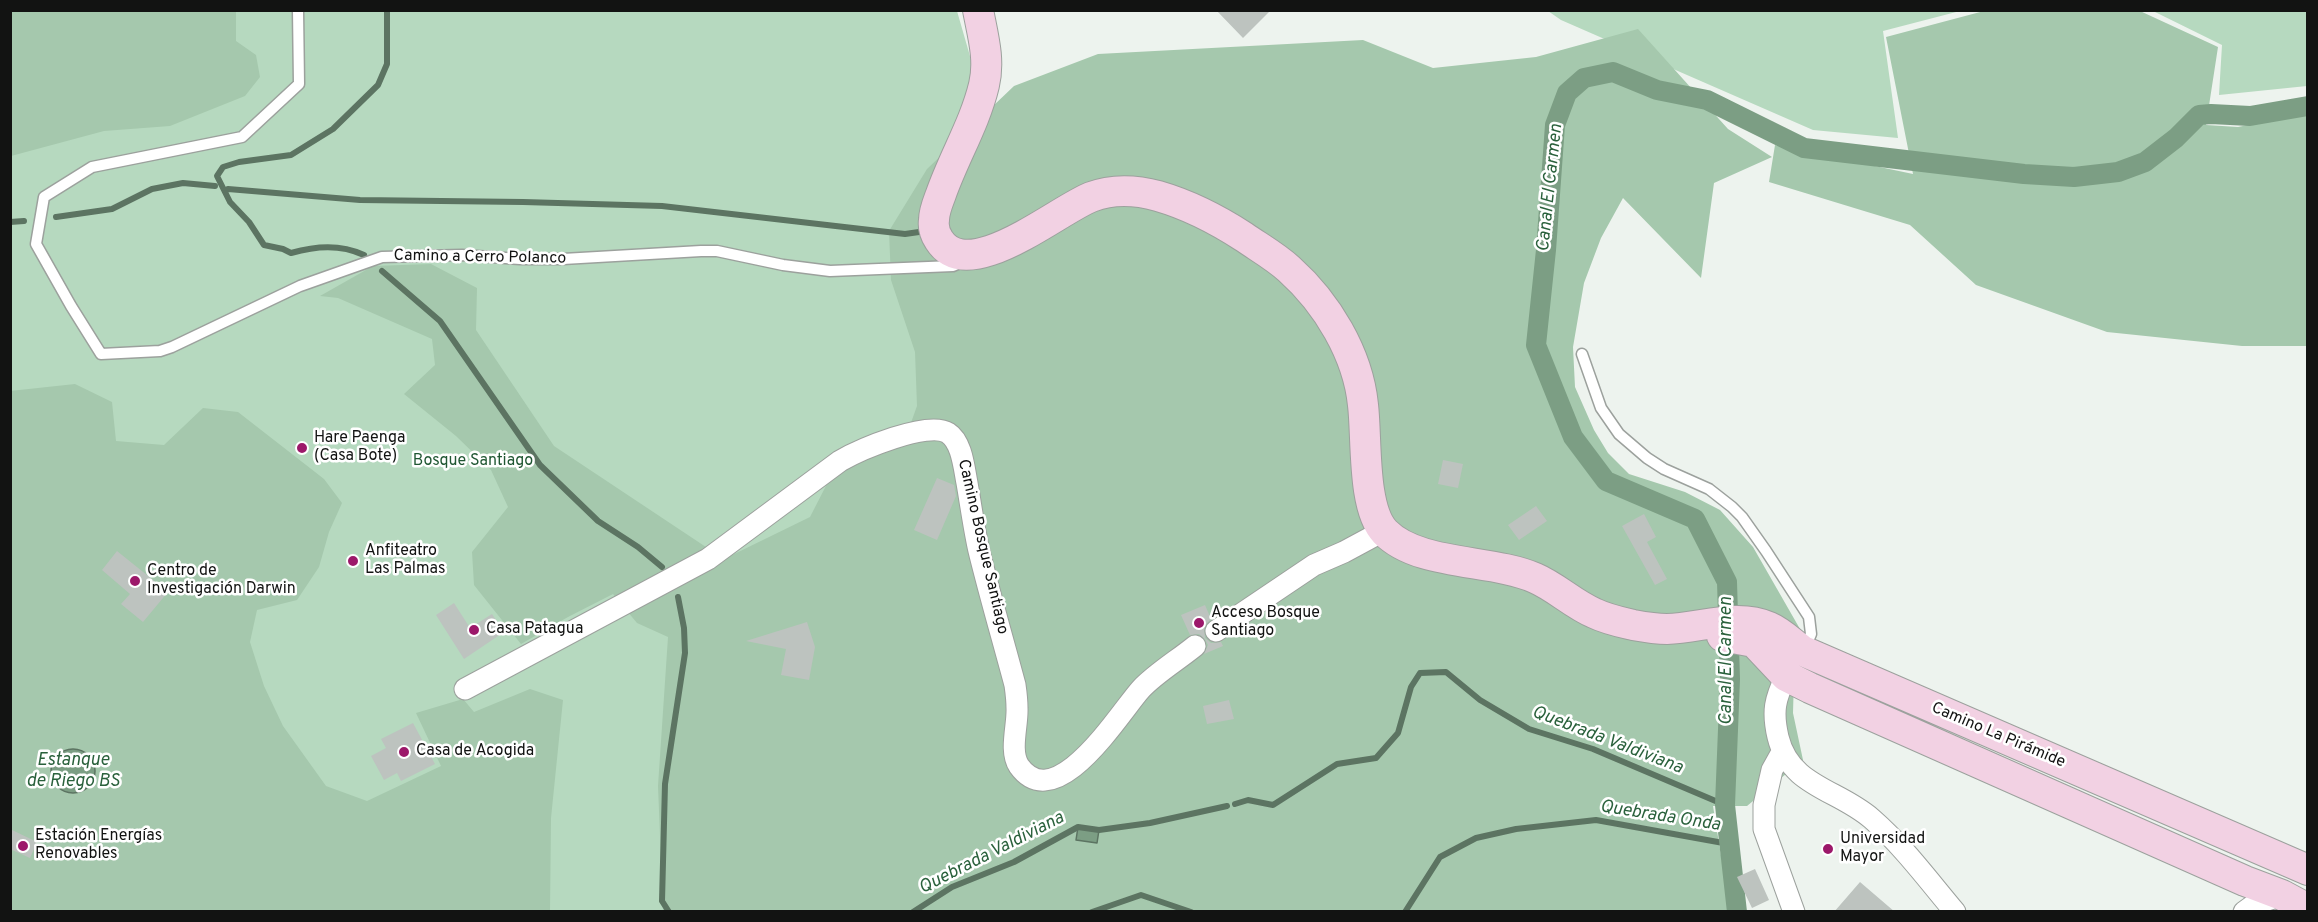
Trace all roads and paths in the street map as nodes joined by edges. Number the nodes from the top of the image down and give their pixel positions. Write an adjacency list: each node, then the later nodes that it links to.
1 (298, 10): 3 (lane, Camino a Cerro Polanco)
2 (978, 13): 3 (street)
3 (979, 254): 5 (street)
4 (1582, 354): 8 (lane)
5 (1383, 531): 6 (street); 8 (street, Camino La Pirámide)
6 (1216, 631)
7 (1195, 646): 9 (street, Camino Bosque Santiago)
8 (1795, 664): 10 (street); 11 (street, Camino La Pirámide); 12 (street, Camino La Pirámide)
9 (465, 689)
10 (1782, 752): 14 (street); 15 (street)
11 (2307, 870)
12 (2294, 893): 13 (street, Camino La Pirámide); 16 (street)
13 (2307, 909)
14 (1793, 911)
15 (1955, 912)
16 (2244, 912)

